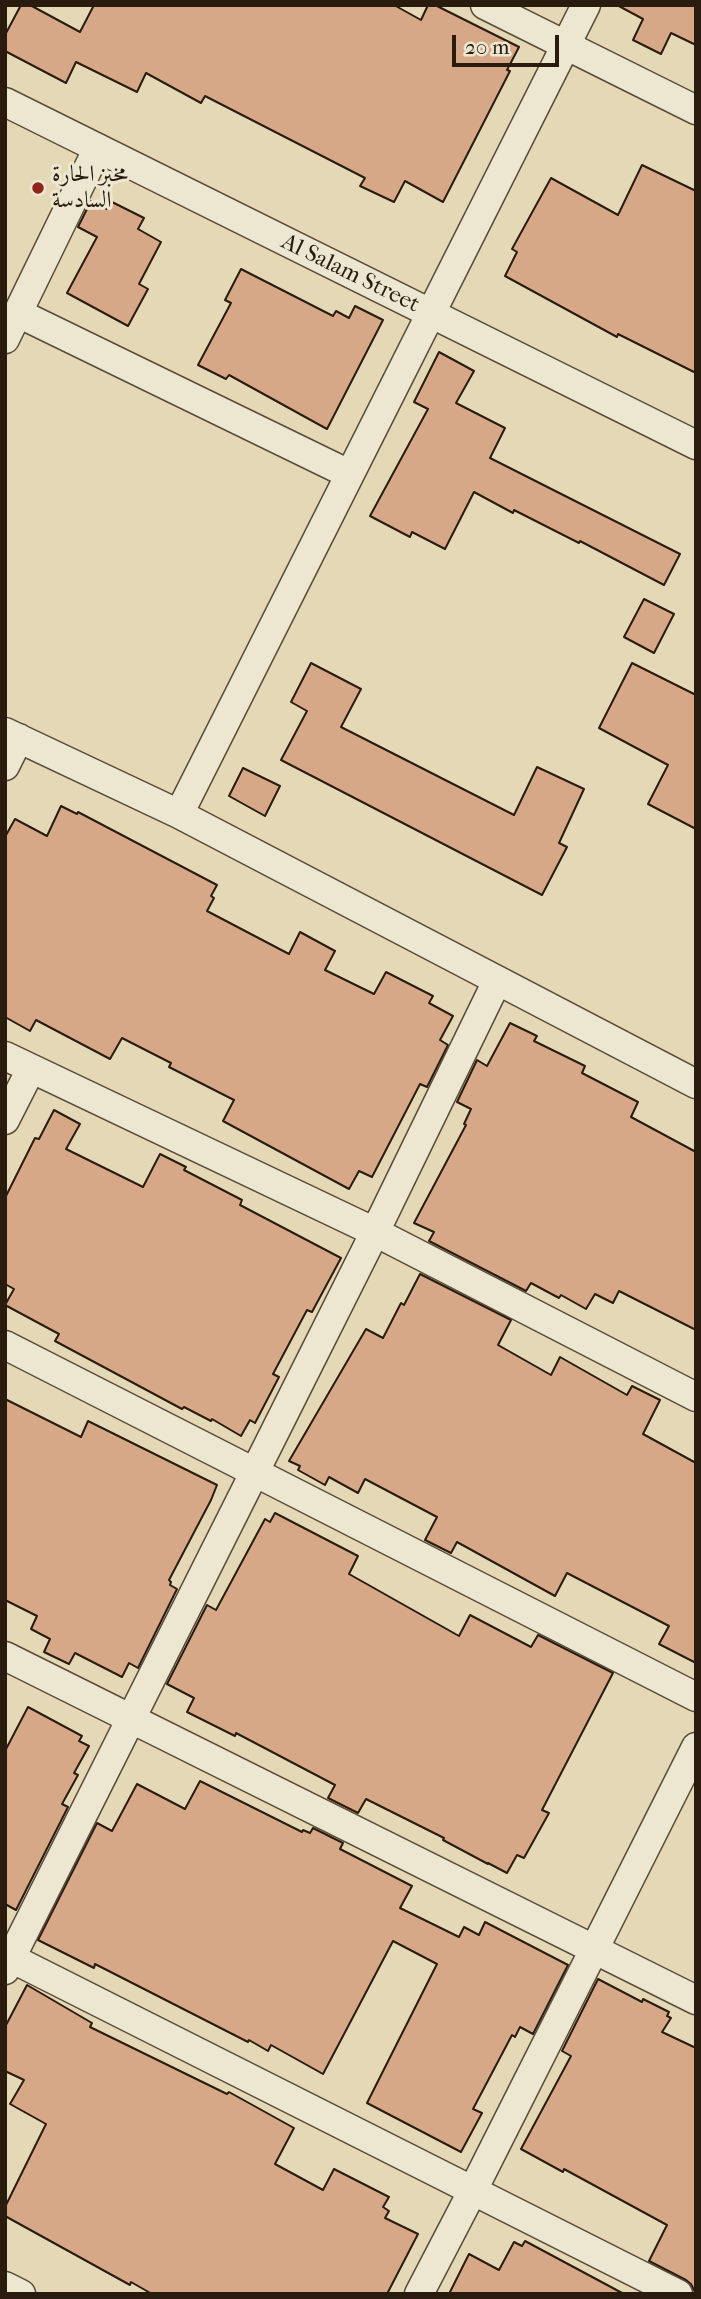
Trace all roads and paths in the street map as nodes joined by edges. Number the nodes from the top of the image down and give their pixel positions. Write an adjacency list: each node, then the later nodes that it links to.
1 (485, 5): 3 (street)
2 (586, 5): 3 (street)
3 (566, 46): 5 (street); 8 (street)
4 (5, 102): 6 (street, Al Salam Street)
5 (696, 110)
6 (97, 148): 7 (street); 8 (street, Al Salam Street)
7 (18, 313): 9 (street); 11 (street)
8 (431, 314): 10 (street, Al Salam Street); 11 (street)
9 (5, 339)
10 (696, 446)
11 (349, 474): 14 (street)
12 (12, 735): 13 (street); 14 (street)
13 (5, 766)
14 (180, 814): 15 (street)
15 (497, 981): 18 (street); 20 (street)
16 (5, 1056): 17 (street)
17 (31, 1069): 19 (street); 20 (street)
18 (696, 1084)
19 (5, 1120)
20 (375, 1232): 22 (street); 23 (street)
21 (5, 1345): 23 (street)
22 (696, 1397)
23 (254, 1473): 25 (street); 26 (street)
24 (5, 1656): 26 (street)
25 (696, 1697)
26 (132, 1717): 28 (street); 29 (street)
27 (696, 1747): 28 (street)
28 (594, 1949): 30 (street); 31 (street)
29 (7, 1961): 31 (street)
30 (696, 2000)
31 (472, 2192): 34 (street); 35 (street)
32 (5, 2286): 33 (street)
33 (21, 2294)
34 (419, 2294)
35 (678, 2294)

